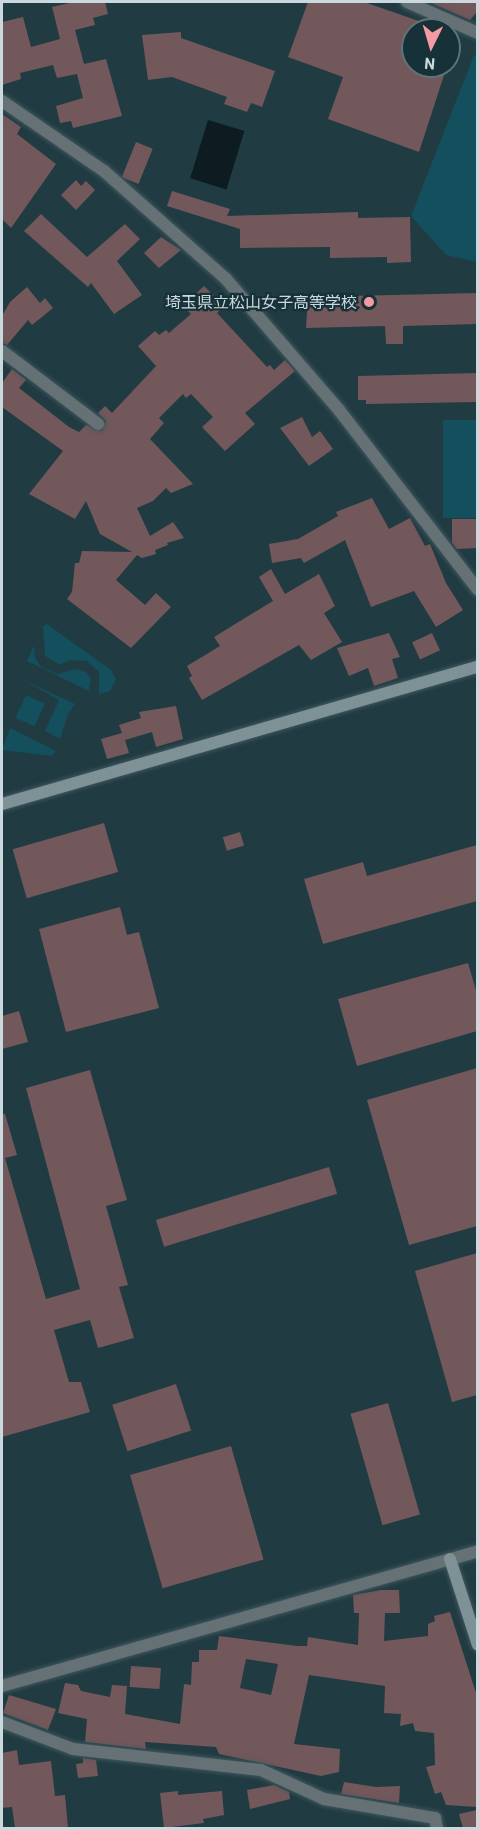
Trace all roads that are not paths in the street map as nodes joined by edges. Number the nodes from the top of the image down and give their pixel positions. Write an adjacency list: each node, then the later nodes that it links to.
1 (406, 2): 2 (street)
2 (477, 33)
3 (2, 101): 6 (street)
4 (2, 351): 5 (street)
5 (98, 424)
6 (477, 590)
7 (477, 667): 8 (street)
8 (2, 804)
9 (477, 1551): 10 (street)
10 (450, 1558): 11 (street); 12 (street)
11 (477, 1645)
12 (2, 1686)
13 (2, 1722): 14 (street)
14 (437, 1828)

